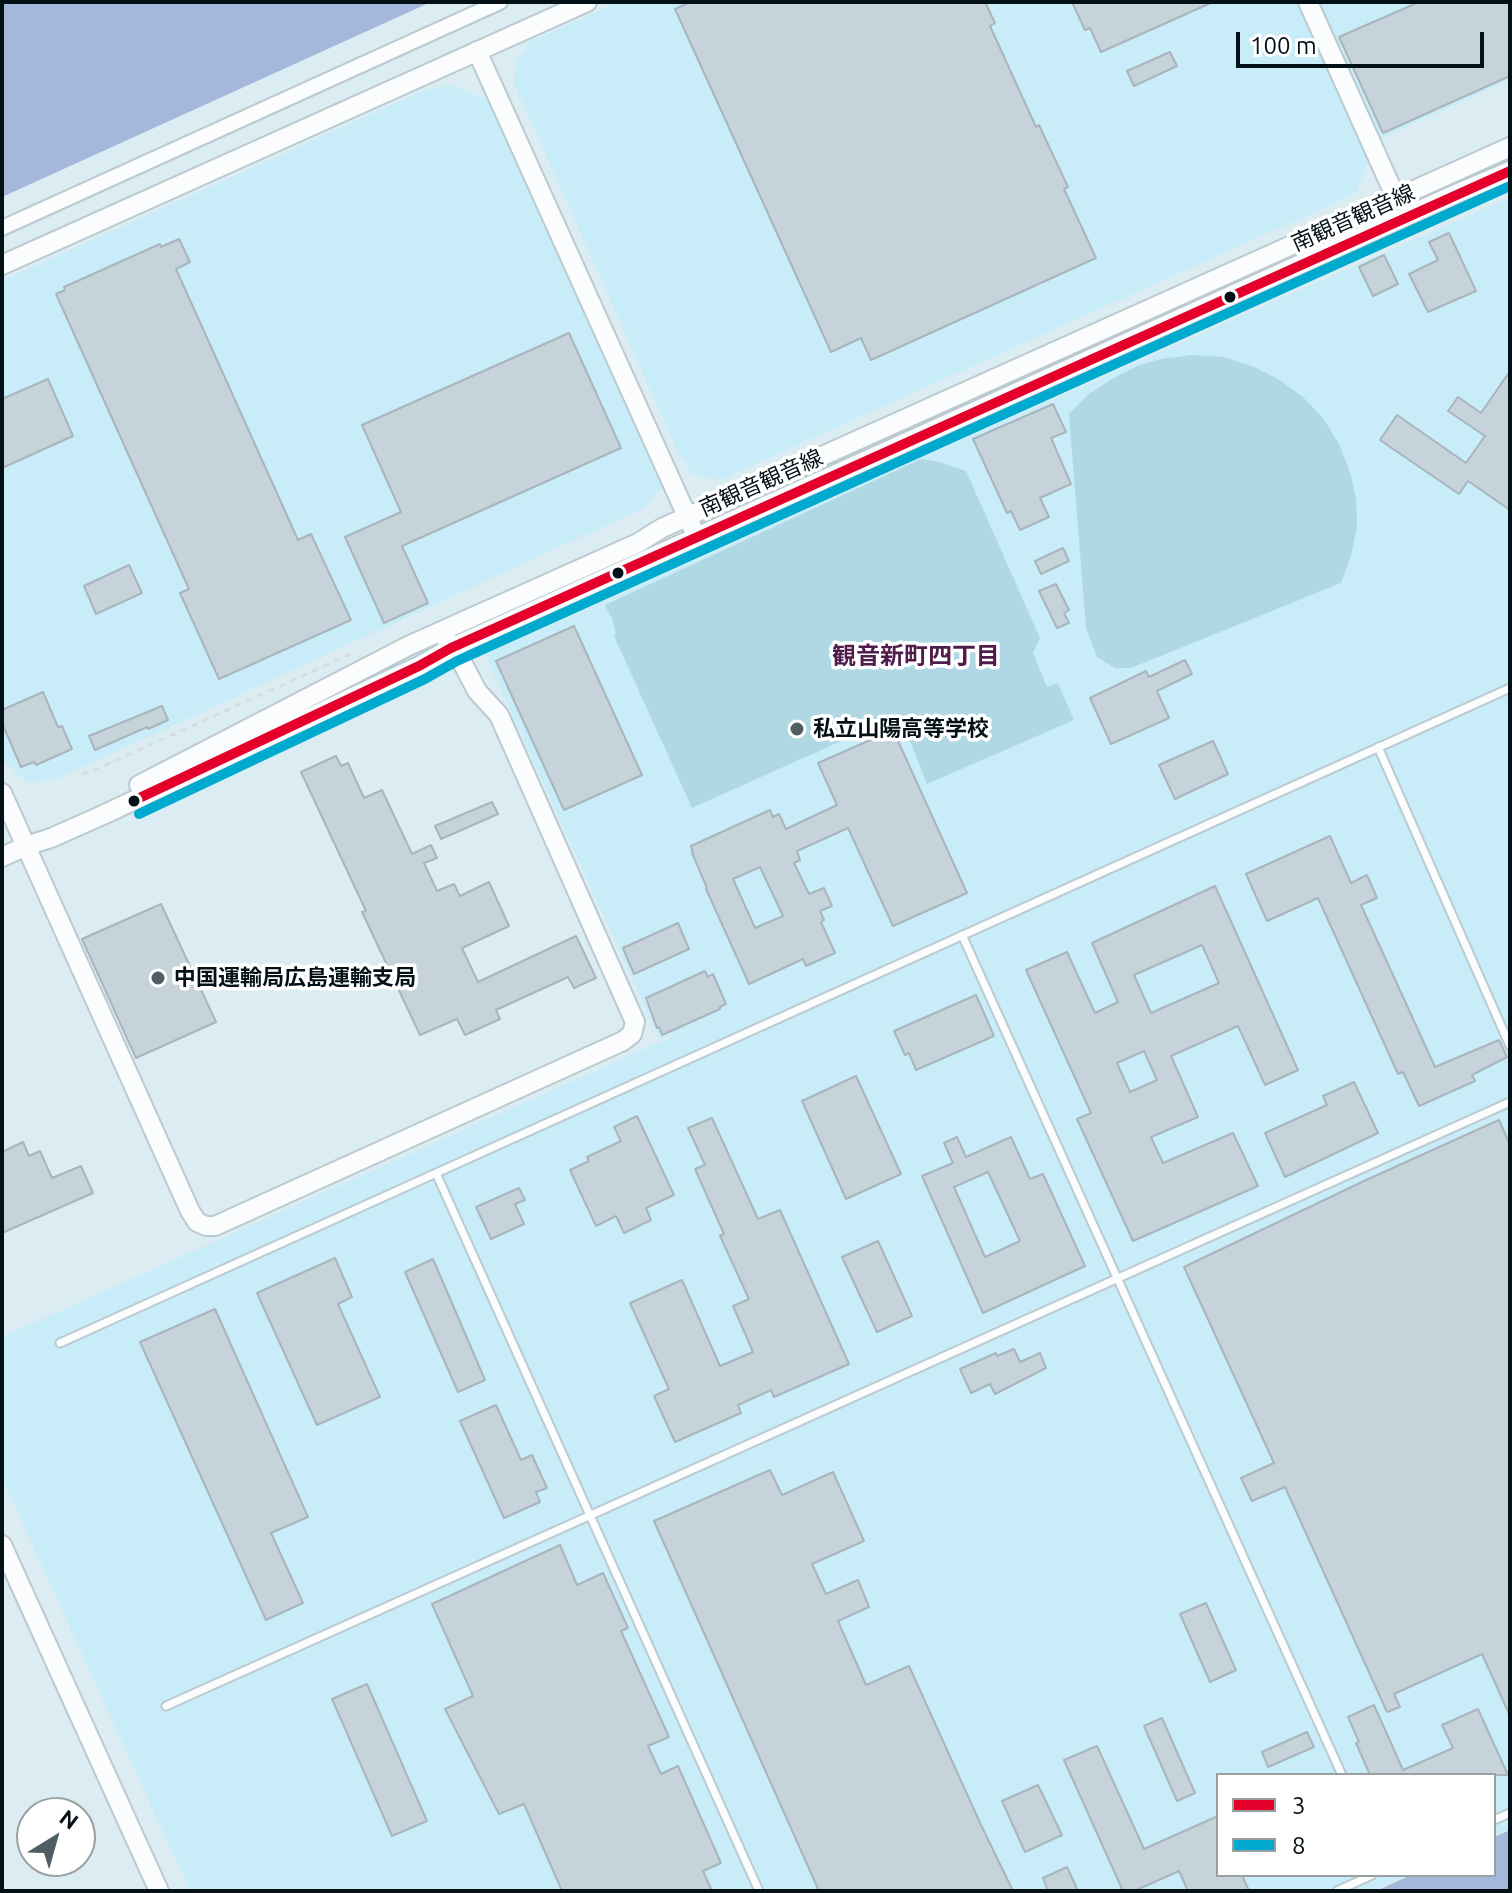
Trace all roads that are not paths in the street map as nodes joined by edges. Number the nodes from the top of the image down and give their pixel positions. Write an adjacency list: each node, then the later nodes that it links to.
1 (500, 2): 8 (street)
2 (587, 2): 4 (street)
3 (1308, 2): 7 (street)
4 (477, 51): 9 (street); 10 (street)
5 (1510, 147): 7 (street, 南観音観音線)
6 (1510, 171): 11 (street, 南観音観音線)
7 (1396, 198): 10 (street, 南観音観音線)
8 (2, 228)
9 (2, 265)
10 (687, 517): 11 (street); 12 (street, 南観音観音線)
11 (696, 537): 12 (street, 南観音観音線)
12 (446, 639): 16 (street, 南観音観音線); 16 (street)
13 (1510, 688): 14 (lane)
14 (1378, 747): 18 (lane); 19 (lane)
15 (2, 793): 16 (street)
16 (26, 846): 17 (street, 南観音観音線)
17 (2, 857)
18 (962, 935): 21 (lane); 22 (lane)
19 (1510, 1046)
20 (1510, 1102): 22 (lane)
21 (436, 1173): 23 (lane); 24 (lane)
22 (1117, 1279): 24 (lane); 27 (lane)
23 (60, 1343)
24 (590, 1517): 26 (lane); 30 (lane)
25 (2, 1545): 29 (street)
26 (166, 1706)
27 (1341, 1773)
28 (1368, 1877): 31 (lane)
29 (159, 1891)
30 (759, 1891)
31 (1337, 1891)

